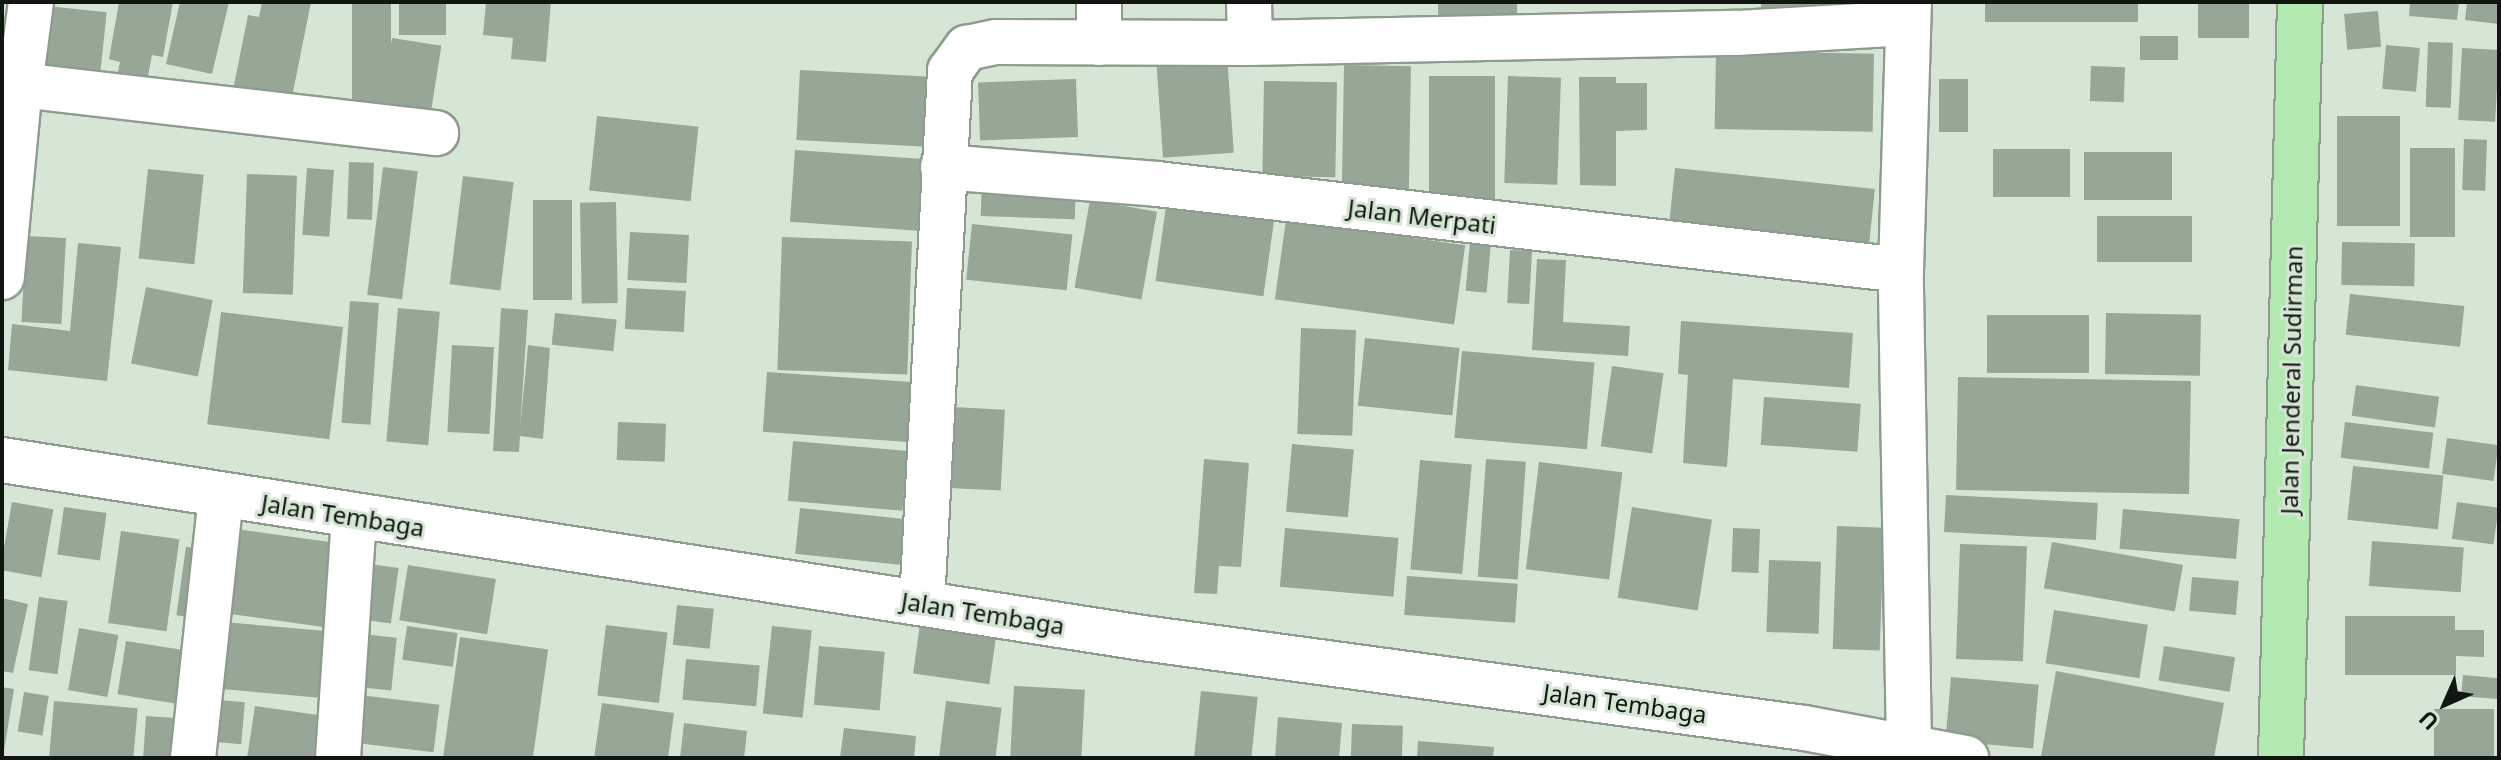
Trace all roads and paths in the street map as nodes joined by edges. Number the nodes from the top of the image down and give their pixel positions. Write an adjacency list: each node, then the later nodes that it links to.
1 (31, 2): 7 (street)
2 (2300, 2): 19 (main road, Jalan Jenderal Sudirman)
3 (1909, 12): 4 (street); 10 (street)
4 (1736, 17): 5 (street)
5 (1250, 22): 6 (street)
6 (1099, 23): 9 (street)
7 (11, 84): 8 (street); 11 (street)
8 (436, 133)
9 (943, 167): 10 (street, Jalan Merpati); 15 (street)
10 (1901, 270): 16 (street)
11 (2, 277)
12 (2, 460): 13 (street, Jalan Tembaga)
13 (221, 496): 14 (street, Jalan Tembaga); 17 (street)
14 (354, 517): 15 (street, Jalan Tembaga); 18 (street)
15 (922, 603): 16 (street, Jalan Tembaga)
16 (1938, 754)
17 (193, 758)
18 (338, 758)
19 (2281, 758)

